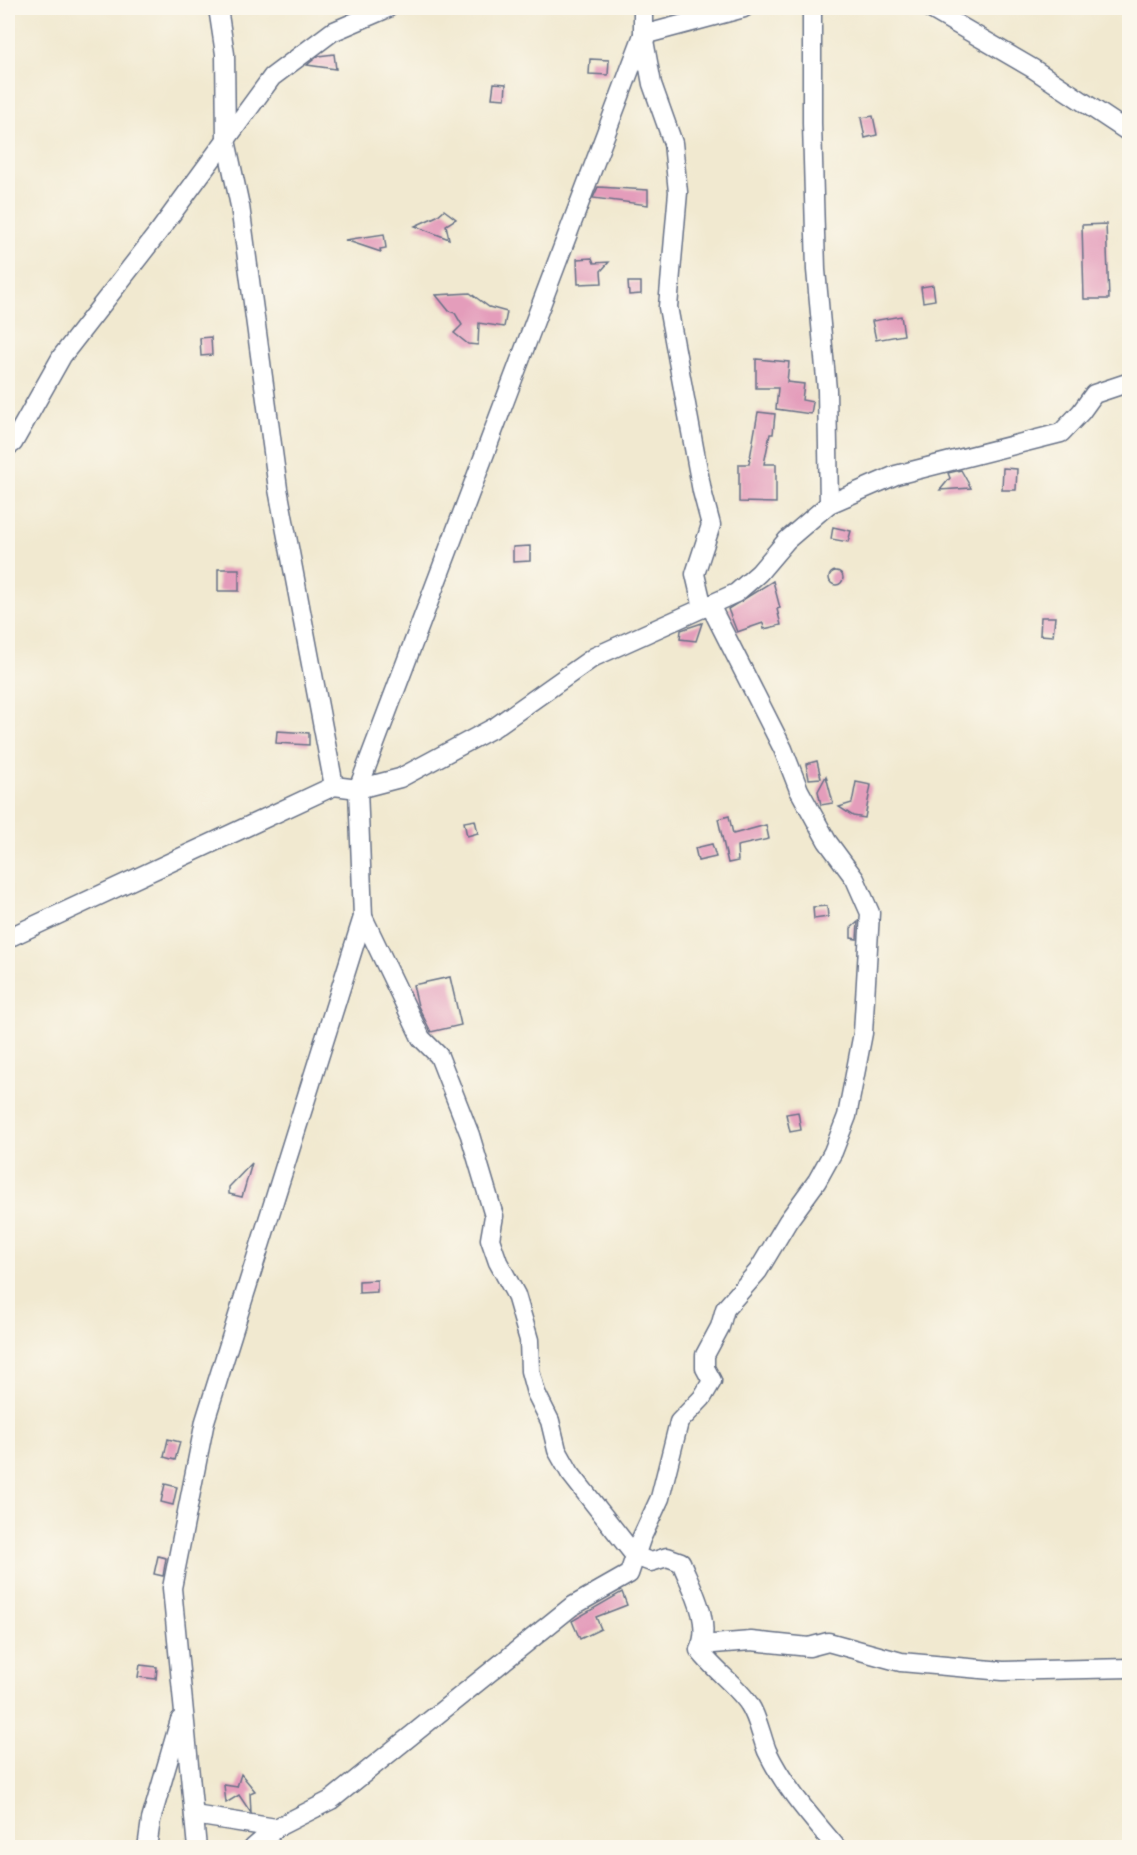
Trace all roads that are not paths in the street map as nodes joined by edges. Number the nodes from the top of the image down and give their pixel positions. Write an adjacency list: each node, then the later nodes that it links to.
1 (218, 8): 9 (street)
2 (388, 8): 9 (street)
3 (643, 8): 7 (street)
4 (744, 8): 7 (street)
5 (812, 8): 12 (street)
6 (929, 8): 8 (street)
7 (643, 34): 13 (street); 15 (street)
8 (1130, 133)
9 (226, 140): 11 (street); 14 (street)
10 (1130, 382): 12 (street)
11 (8, 446)
12 (829, 504): 13 (street)
13 (706, 606): 15 (street); 18 (street)
14 (334, 786): 15 (street); 17 (street)
15 (358, 789): 16 (street)
16 (363, 917): 18 (street); 21 (street)
17 (8, 938)
18 (635, 1556): 19 (street); 23 (street)
19 (701, 1645): 20 (street); 27 (street)
20 (1130, 1668)
21 (183, 1709): 22 (street); 24 (street)
22 (194, 1815): 23 (street); 25 (street)
23 (276, 1827): 26 (street)
24 (147, 1848)
25 (197, 1848)
26 (253, 1848)
27 (837, 1848)

